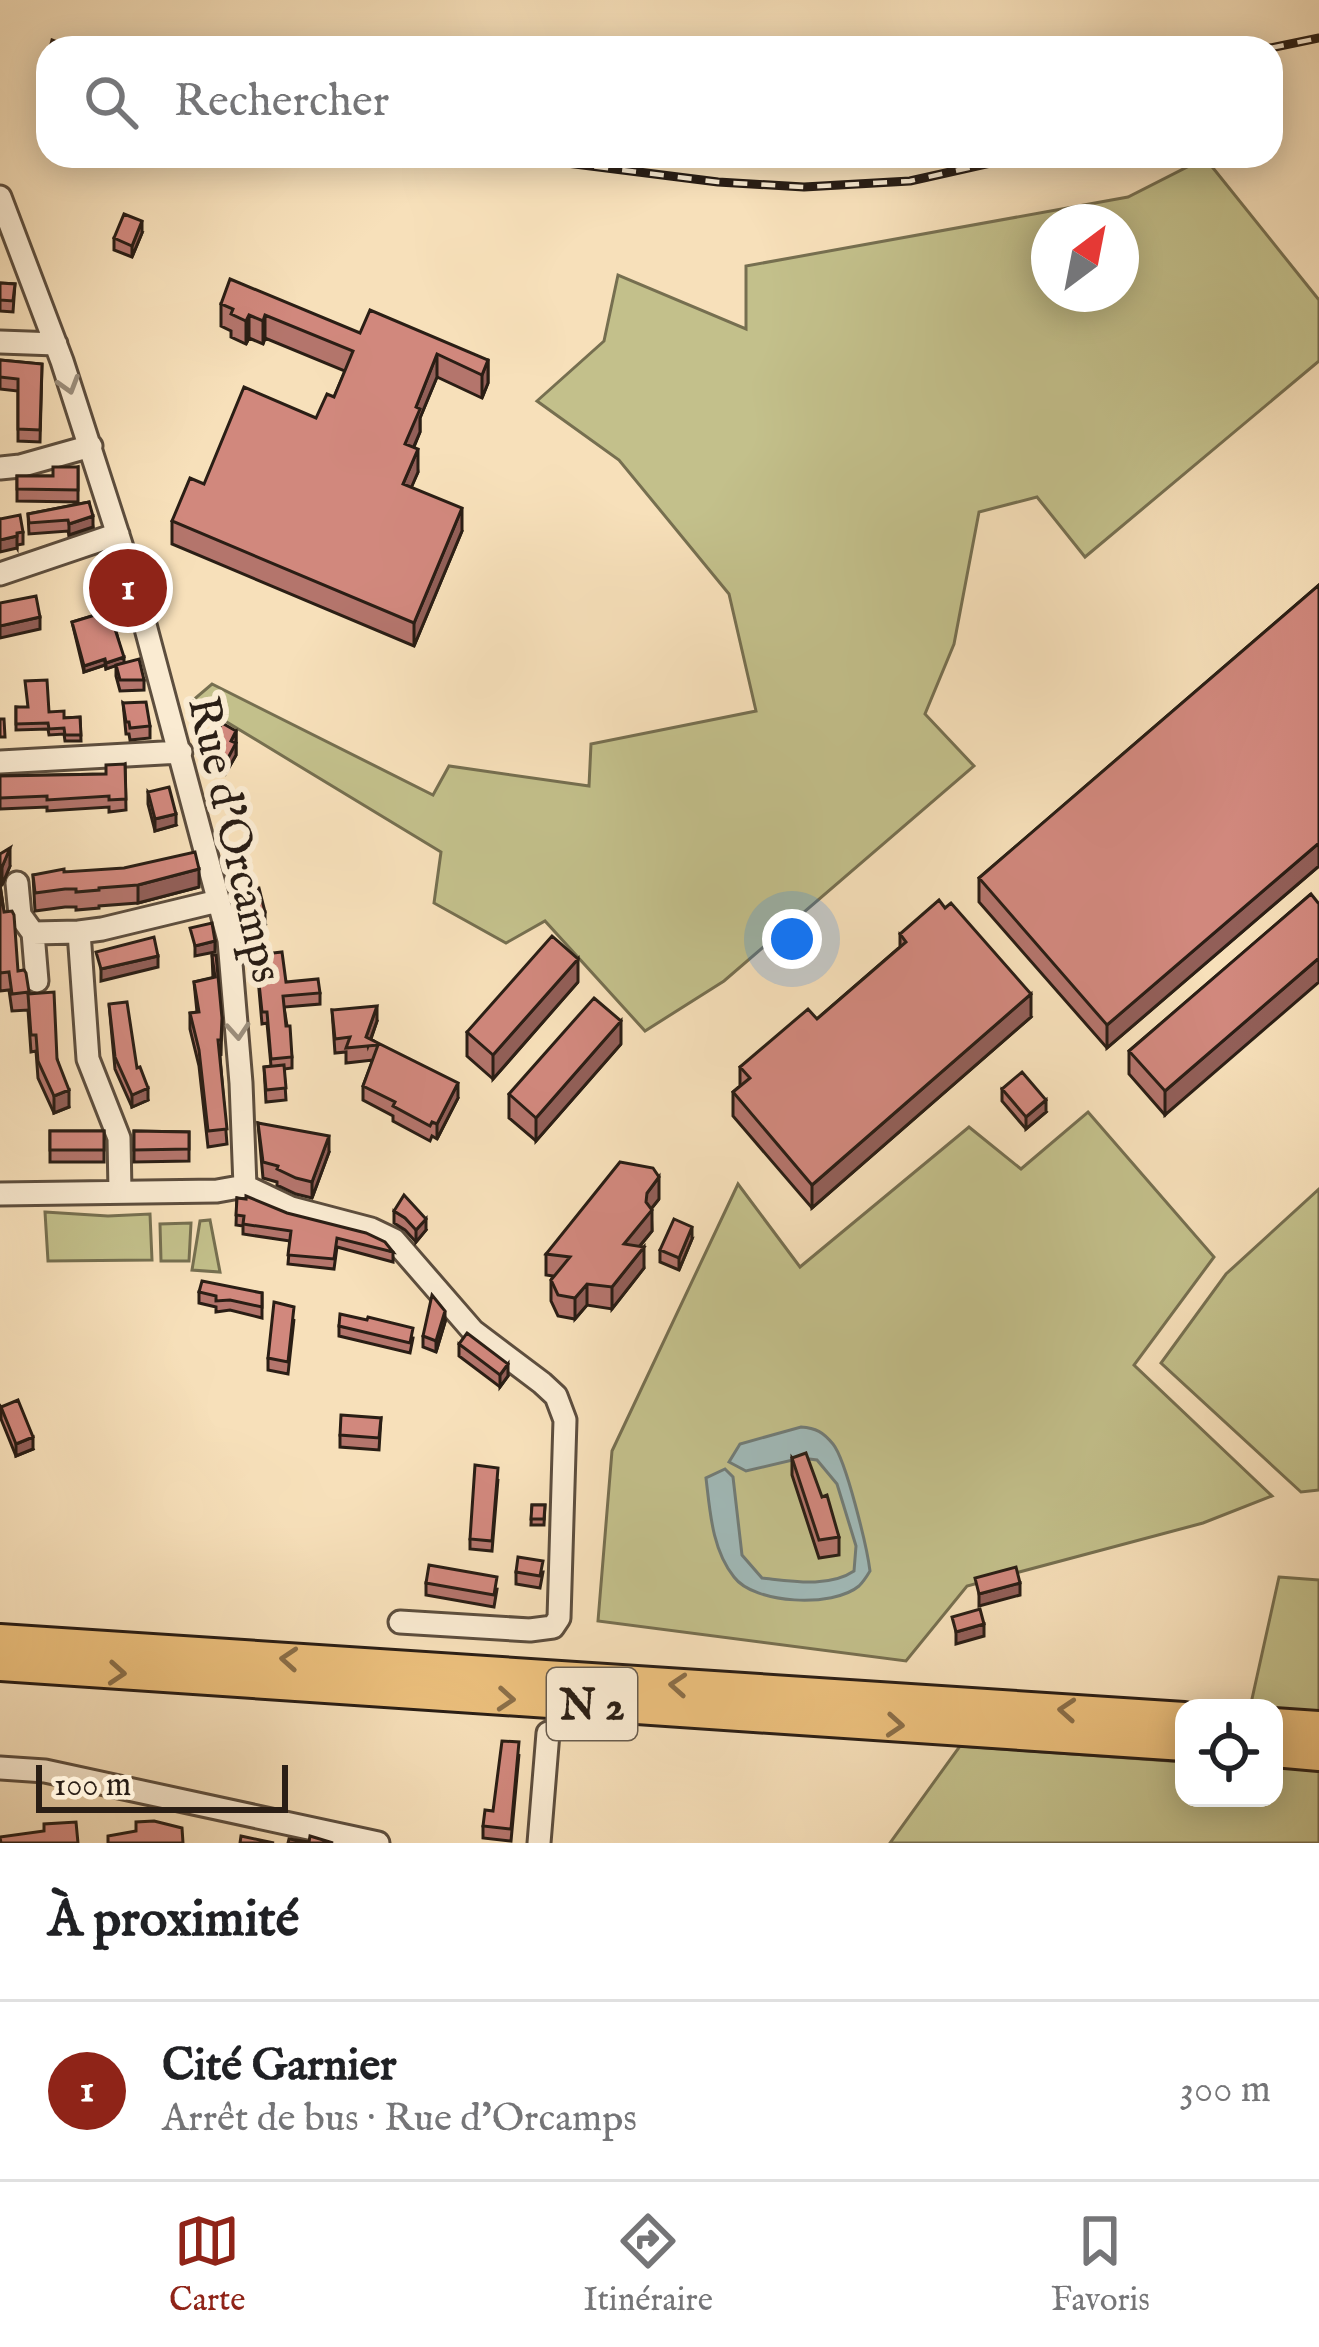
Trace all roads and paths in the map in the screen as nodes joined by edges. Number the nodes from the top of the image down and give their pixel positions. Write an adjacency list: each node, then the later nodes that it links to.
1 (0, 197): 3 (street, Rue d'Orcamps)
2 (0, 342): 3 (street)
3 (56, 344): 4 (street, Rue d'Orcamps, one-way to 4)
4 (91, 446): 5 (street); 6 (street, Rue d'Orcamps)
5 (0, 468)
6 (118, 534): 7 (street); 8 (street, Rue d'Orcamps)
7 (0, 574)
8 (181, 752): 9 (street); 11 (street, Rue d'Orcamps)
9 (0, 762)
10 (17, 883): 13 (street)
11 (218, 901): 12 (street); 15 (street, Rue d'Orcamps, one-way to 15)
12 (79, 932): 13 (street); 16 (street)
13 (34, 933): 14 (street)
14 (37, 981)
15 (245, 1186): 16 (street); 18 (street)
16 (120, 1192): 17 (street)
17 (0, 1194)
18 (400, 1622)
19 (0, 1640): 21 (highway, N 2, one-way to 19)
20 (0, 1665): 25 (highway, N 2, one-way to 25)
21 (1175, 1717)
22 (1283, 1725): 23 (highway)
23 (1319, 1727)
24 (548, 1733): 30 (street)
25 (1175, 1744)
26 (1283, 1752): 27 (highway)
27 (1319, 1755)
28 (0, 1768): 29 (street)
29 (377, 1843)
30 (539, 1843)

